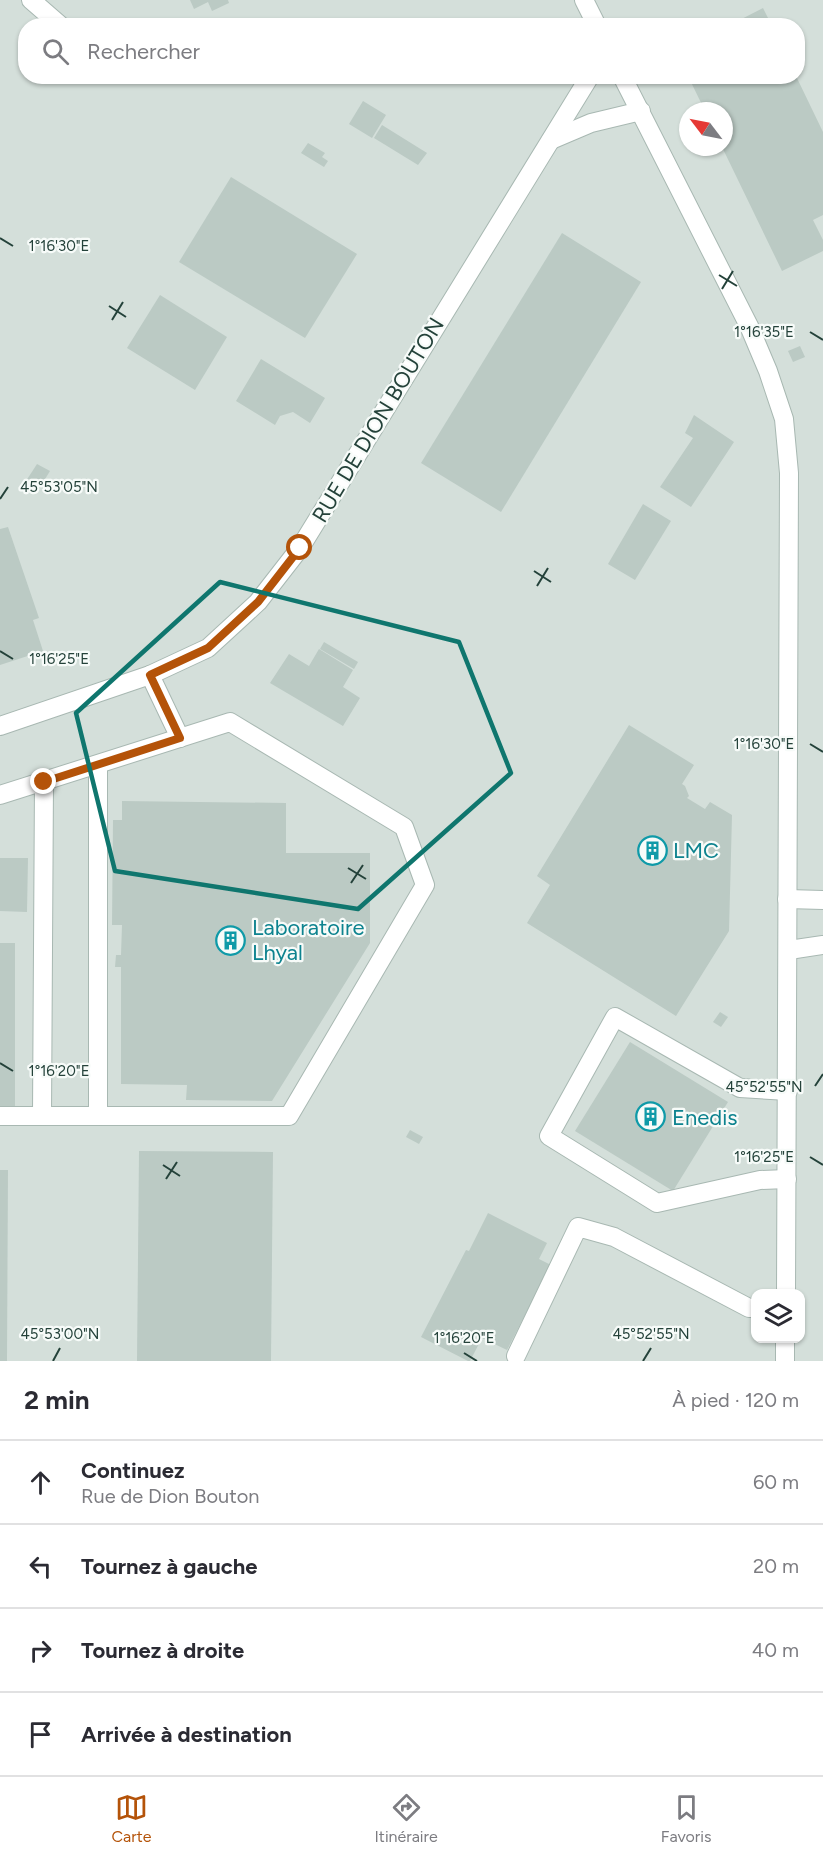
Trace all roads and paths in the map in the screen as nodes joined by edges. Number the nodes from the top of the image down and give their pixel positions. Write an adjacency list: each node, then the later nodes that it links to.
1 (31, 0): 3 (street)
2 (584, 0): 4 (street)
3 (52, 18)
4 (593, 18)
5 (585, 84): 8 (street, RUE DE DION BOUTON)
6 (626, 84): 7 (street)
7 (641, 111): 8 (street); 15 (street)
8 (551, 140): 9 (street, RUE DE DION BOUTON)
9 (150, 675): 10 (street, RUE DE DION BOUTON); 11 (street)
10 (0, 726)
11 (180, 738): 12 (street); 22 (street)
12 (98, 765): 13 (street); 22 (street)
13 (44, 782): 14 (street); 21 (street)
14 (0, 795)
15 (787, 899): 16 (street); 18 (street)
16 (823, 900)
17 (823, 945): 18 (street)
18 (789, 950): 19 (street)
19 (788, 1091): 23 (street); 23 (street)
20 (0, 1116): 21 (street)
21 (42, 1116): 22 (street)
22 (98, 1116)
23 (787, 1179): 24 (street)
24 (786, 1289)
25 (751, 1308): 27 (street)
26 (786, 1343): 28 (street)
27 (516, 1356)
28 (785, 1361)

